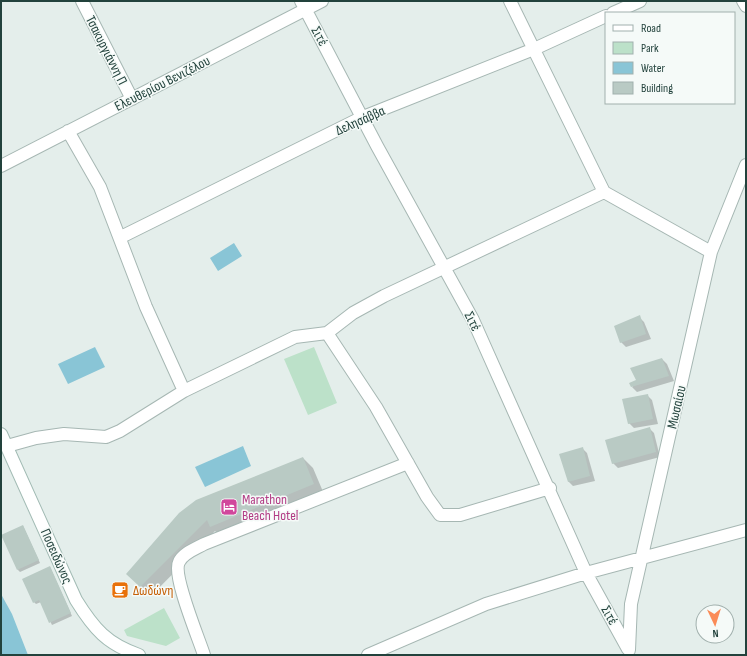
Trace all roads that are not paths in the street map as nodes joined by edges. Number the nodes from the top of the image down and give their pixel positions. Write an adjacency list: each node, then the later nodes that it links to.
1 (82, 1): 11 (street, Τσακυργιάννη Π)
2 (322, 1): 6 (street, Ελευθερίου Βενιζέλου)
3 (510, 1): 10 (street)
4 (640, 1): 8 (street)
5 (743, 1): 7 (street)
6 (304, 5): 11 (street, Ελευθερίου Βενιζέλου); 12 (street, Σιτέ)
7 (746, 6)
8 (615, 12)
9 (605, 16): 10 (street, Δελησάββα)
10 (534, 49): 12 (street, Δελησάββα); 16 (street)
11 (132, 99): 13 (street, Ελευθερίου Βενιζέλου)
12 (363, 117): 17 (street, Δελησάββα); 19 (street, Σιτέ)
13 (68, 131): 15 (street, Ελευθερίου Βενιζέλου); 17 (street)
14 (746, 165): 18 (street, Μωσαίου)
15 (1, 166)
16 (604, 192): 18 (street); 19 (street)
17 (121, 237): 21 (street)
18 (711, 252): 27 (street, Μωσαίου)
19 (445, 267): 20 (street); 25 (street, Σιτέ)
20 (327, 333): 21 (street); 24 (street)
21 (184, 391): 23 (street)
22 (1, 434): 23 (street, Ποσειδώνος)
23 (6, 446): 30 (street, Ποσειδώνος)
24 (408, 463): 25 (street); 32 (street)
25 (550, 488): 28 (street, Σιτέ)
26 (746, 530): 27 (street)
27 (642, 558): 28 (street); 29 (street, Μωσαίου)
28 (586, 572): 29 (street, Σιτέ); 33 (street)
29 (629, 652)
30 (124, 653): 31 (street, Ποσειδώνος)
31 (139, 655)
32 (204, 655)
33 (368, 655)

